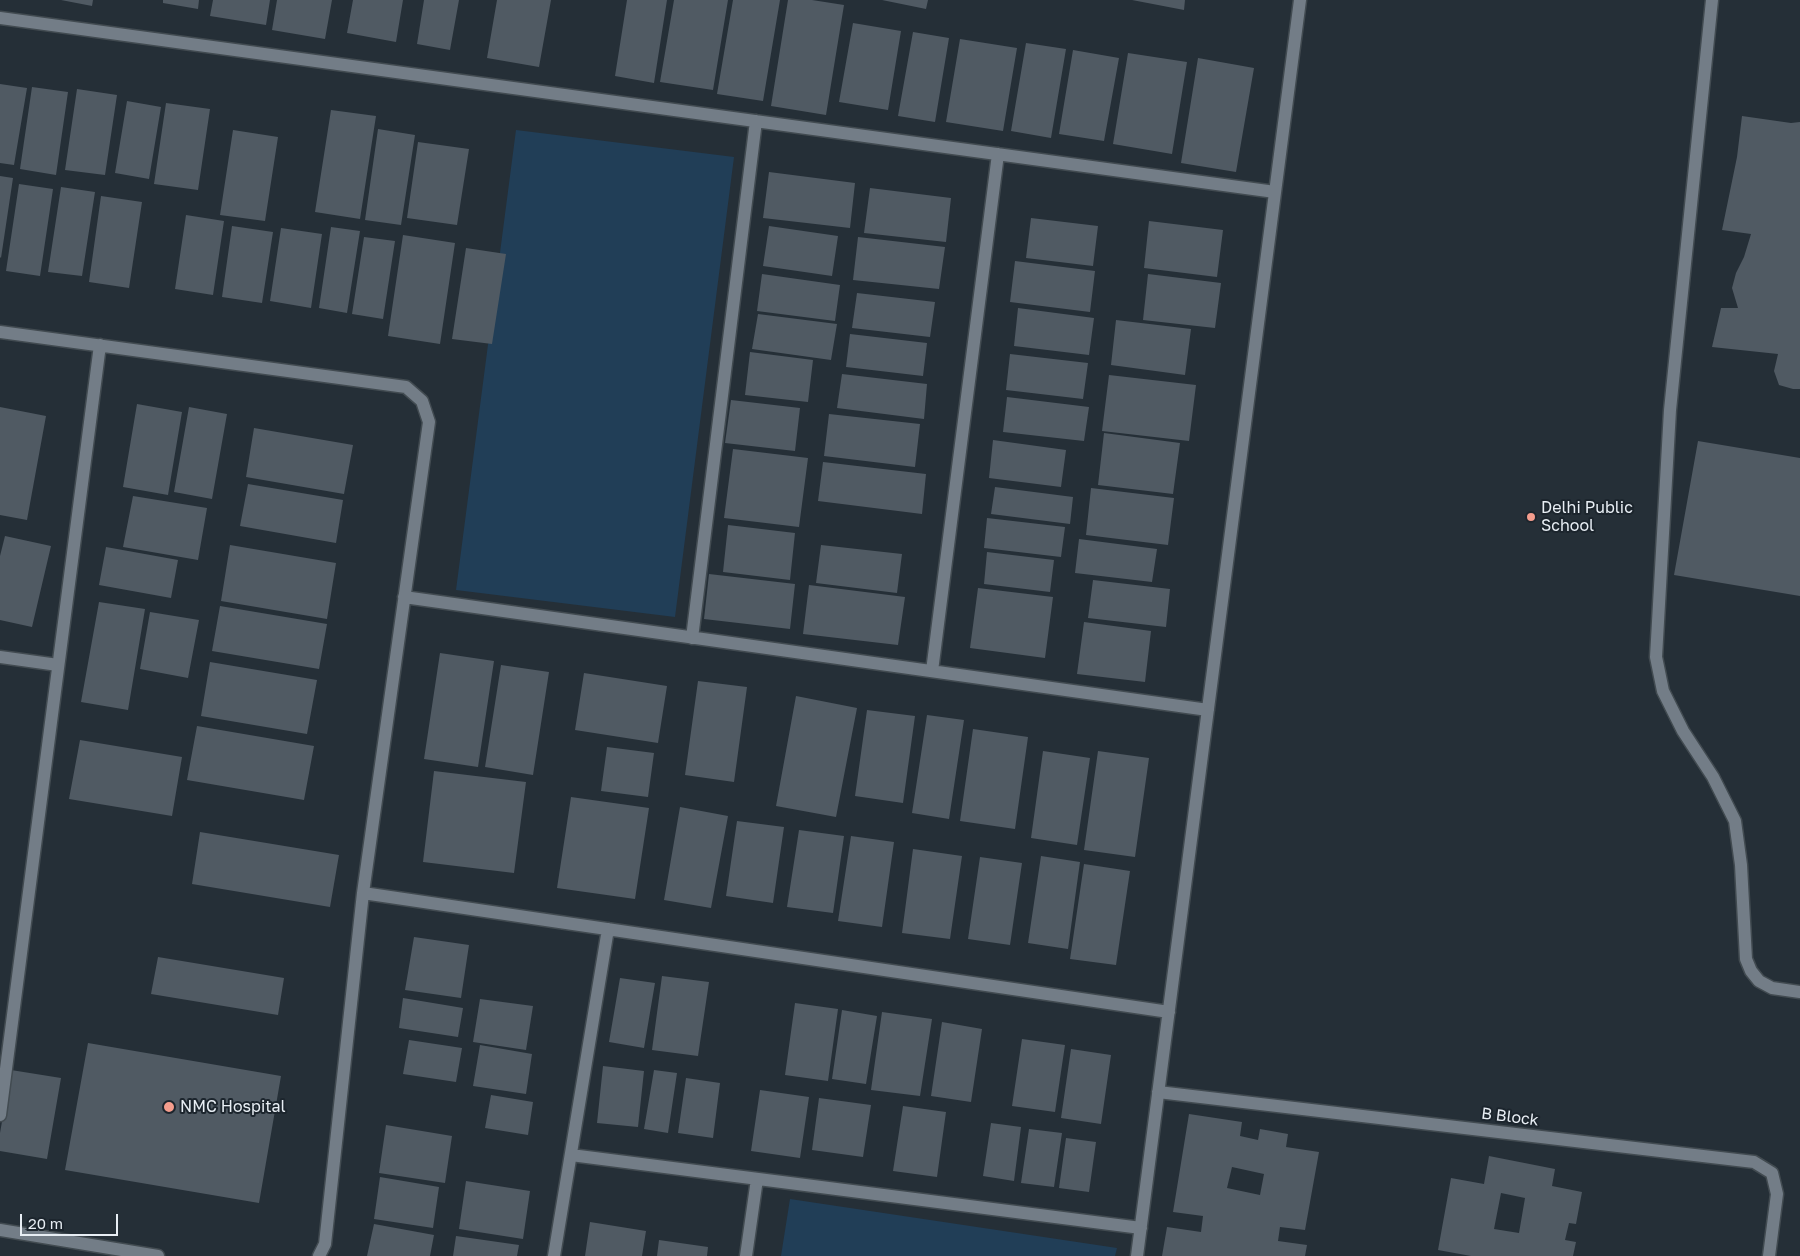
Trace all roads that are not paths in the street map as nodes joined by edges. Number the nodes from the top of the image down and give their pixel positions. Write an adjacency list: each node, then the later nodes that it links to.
1 (1300, 0): 6 (street)
2 (1712, 0): 17 (street)
3 (0, 18): 4 (street)
4 (756, 121): 5 (street); 10 (street)
5 (998, 154): 6 (street); 13 (street)
6 (1275, 192): 14 (street)
7 (0, 332): 8 (street)
8 (100, 345): 9 (street); 12 (street)
9 (404, 597): 10 (street); 15 (street)
10 (692, 638): 13 (street)
11 (0, 657): 12 (street)
12 (58, 665): 20 (street)
13 (932, 671): 14 (street)
14 (1208, 710): 18 (street)
15 (363, 893): 16 (street); 26 (street)
16 (608, 929): 18 (street); 21 (street)
17 (1800, 992)
18 (1169, 1012): 19 (street)
19 (1158, 1092): 23 (street); 30 (street, B Block)
20 (0, 1115)
21 (571, 1155): 22 (street); 27 (street)
22 (757, 1179): 23 (street); 28 (street)
23 (1140, 1228): 29 (street)
24 (0, 1230): 25 (street)
25 (158, 1256)
26 (318, 1256)
27 (554, 1256)
28 (746, 1256)
29 (1137, 1256)
30 (1768, 1256)

